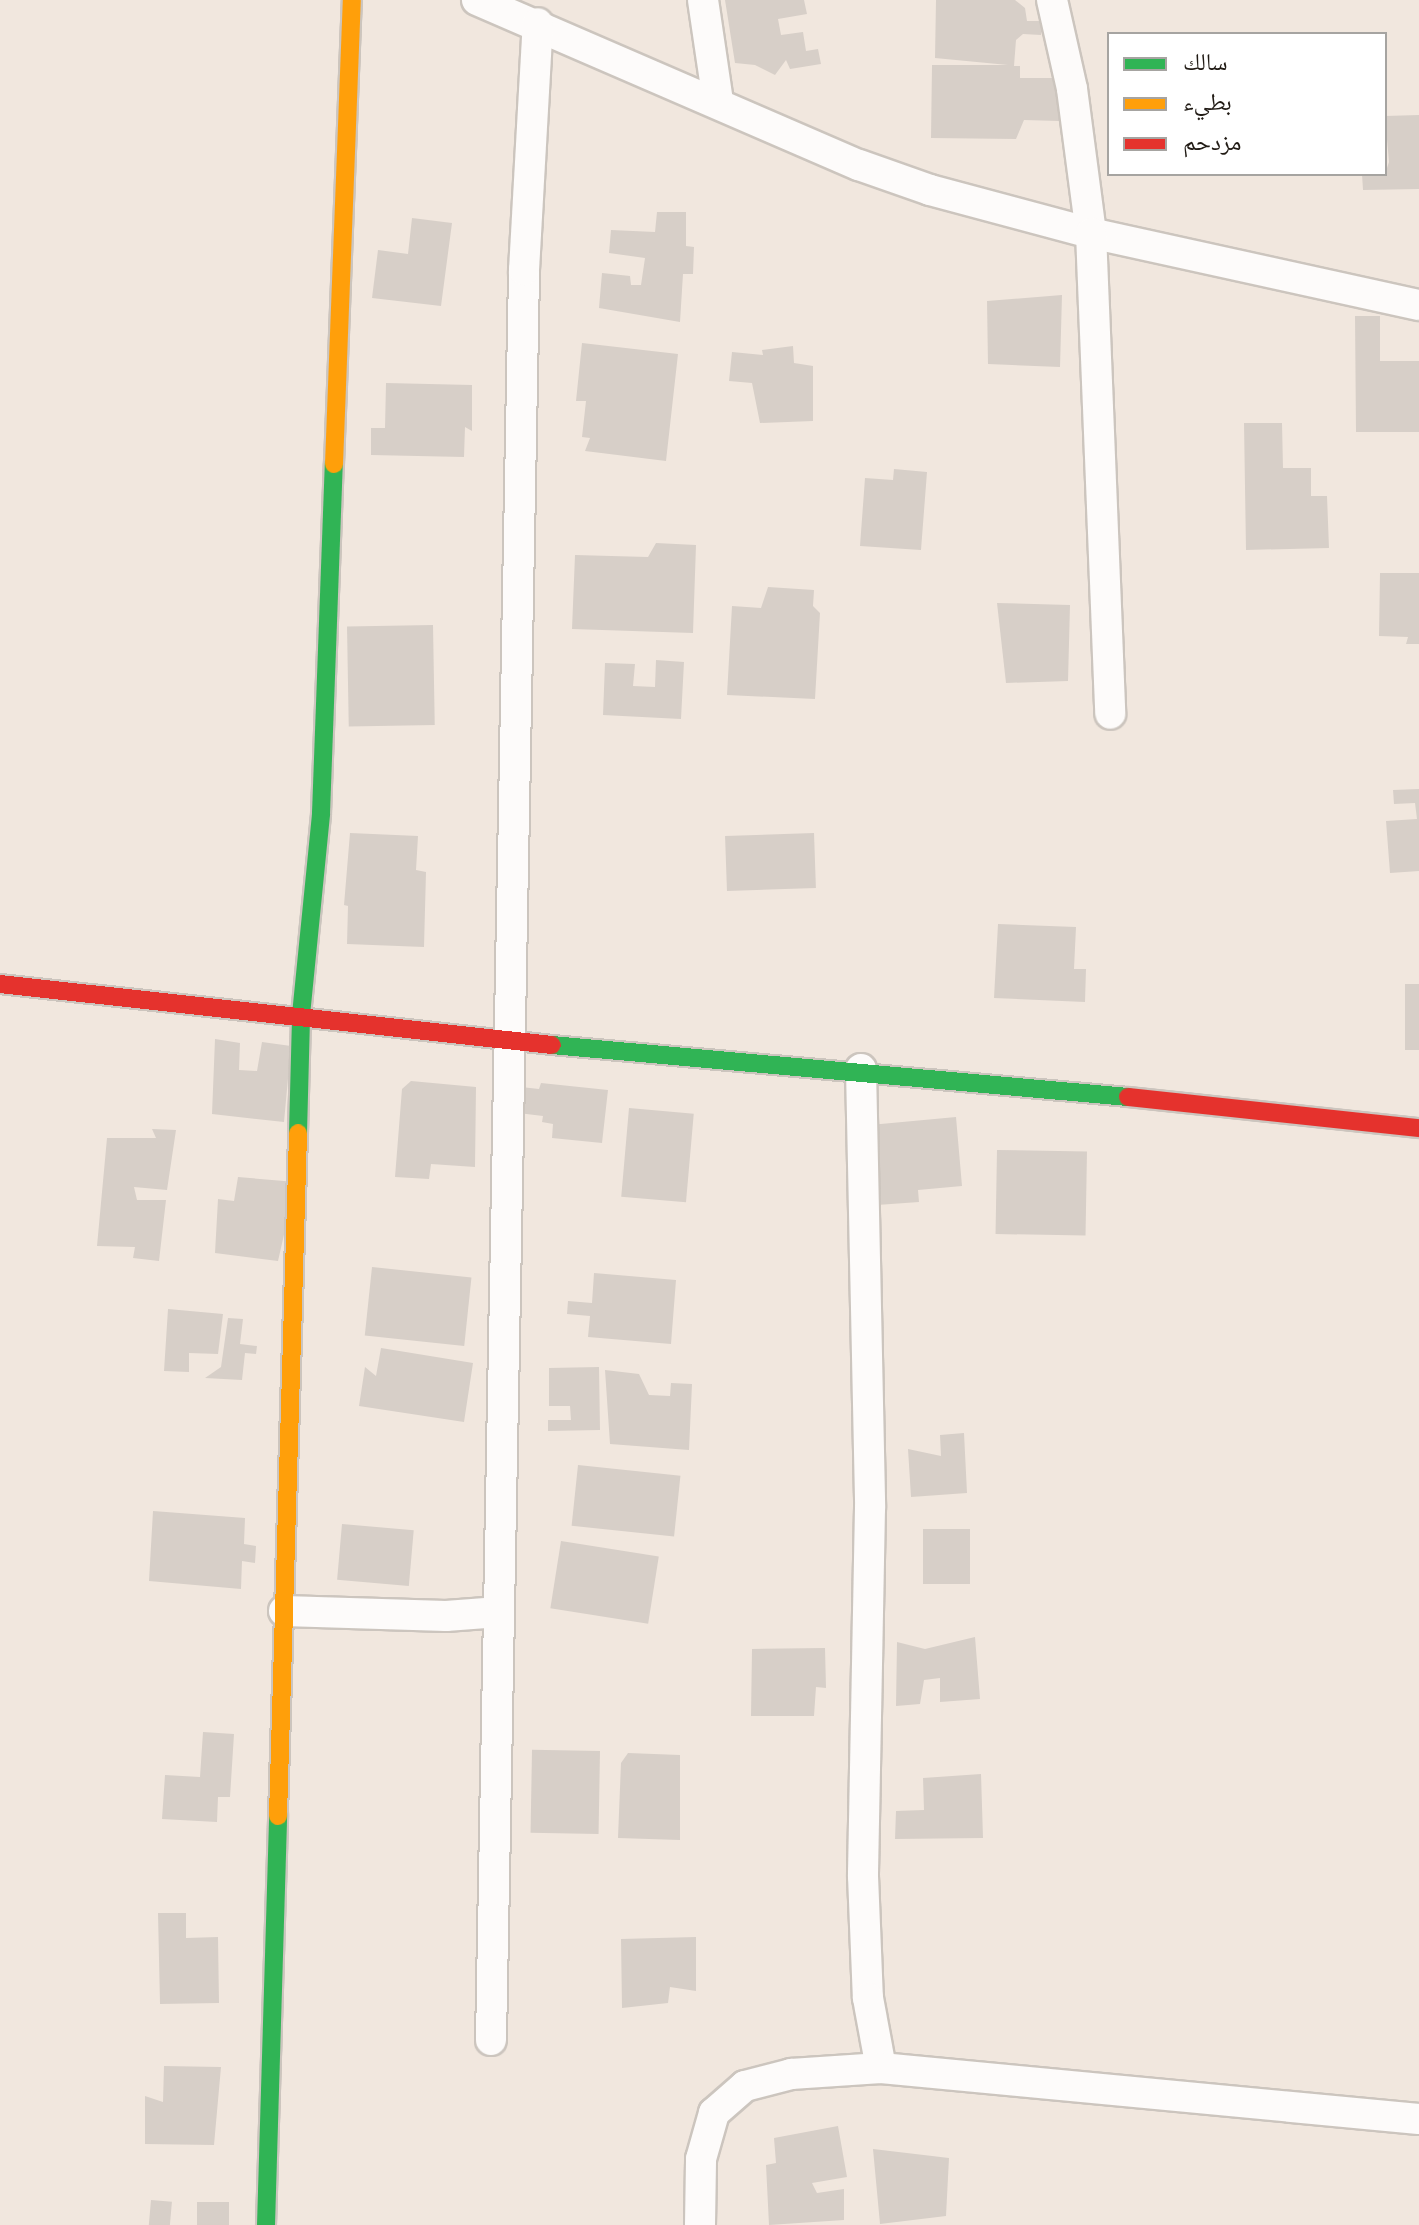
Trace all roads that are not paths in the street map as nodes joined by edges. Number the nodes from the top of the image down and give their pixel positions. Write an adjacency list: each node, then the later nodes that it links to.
1 (352, 0): 12 (street)
2 (477, 0): 5 (street)
3 (703, 0): 7 (street)
4 (1052, 0): 8 (street)
5 (505, 5): 6 (street)
6 (538, 23): 7 (street); 13 (street)
7 (718, 102): 8 (street)
8 (1091, 233): 9 (street); 10 (street)
9 (1419, 305)
10 (1110, 714)
11 (0, 984): 12 (street)
12 (301, 1015): 13 (street); 16 (street)
13 (506, 1041): 14 (street); 17 (street)
14 (861, 1069): 15 (street); 19 (street)
15 (1419, 1128)
16 (284, 1611): 17 (street); 21 (street)
17 (499, 1612): 18 (street)
18 (491, 2040)
19 (881, 2068): 20 (street); 22 (street)
20 (1419, 2119)
21 (266, 2225)
22 (700, 2225)

